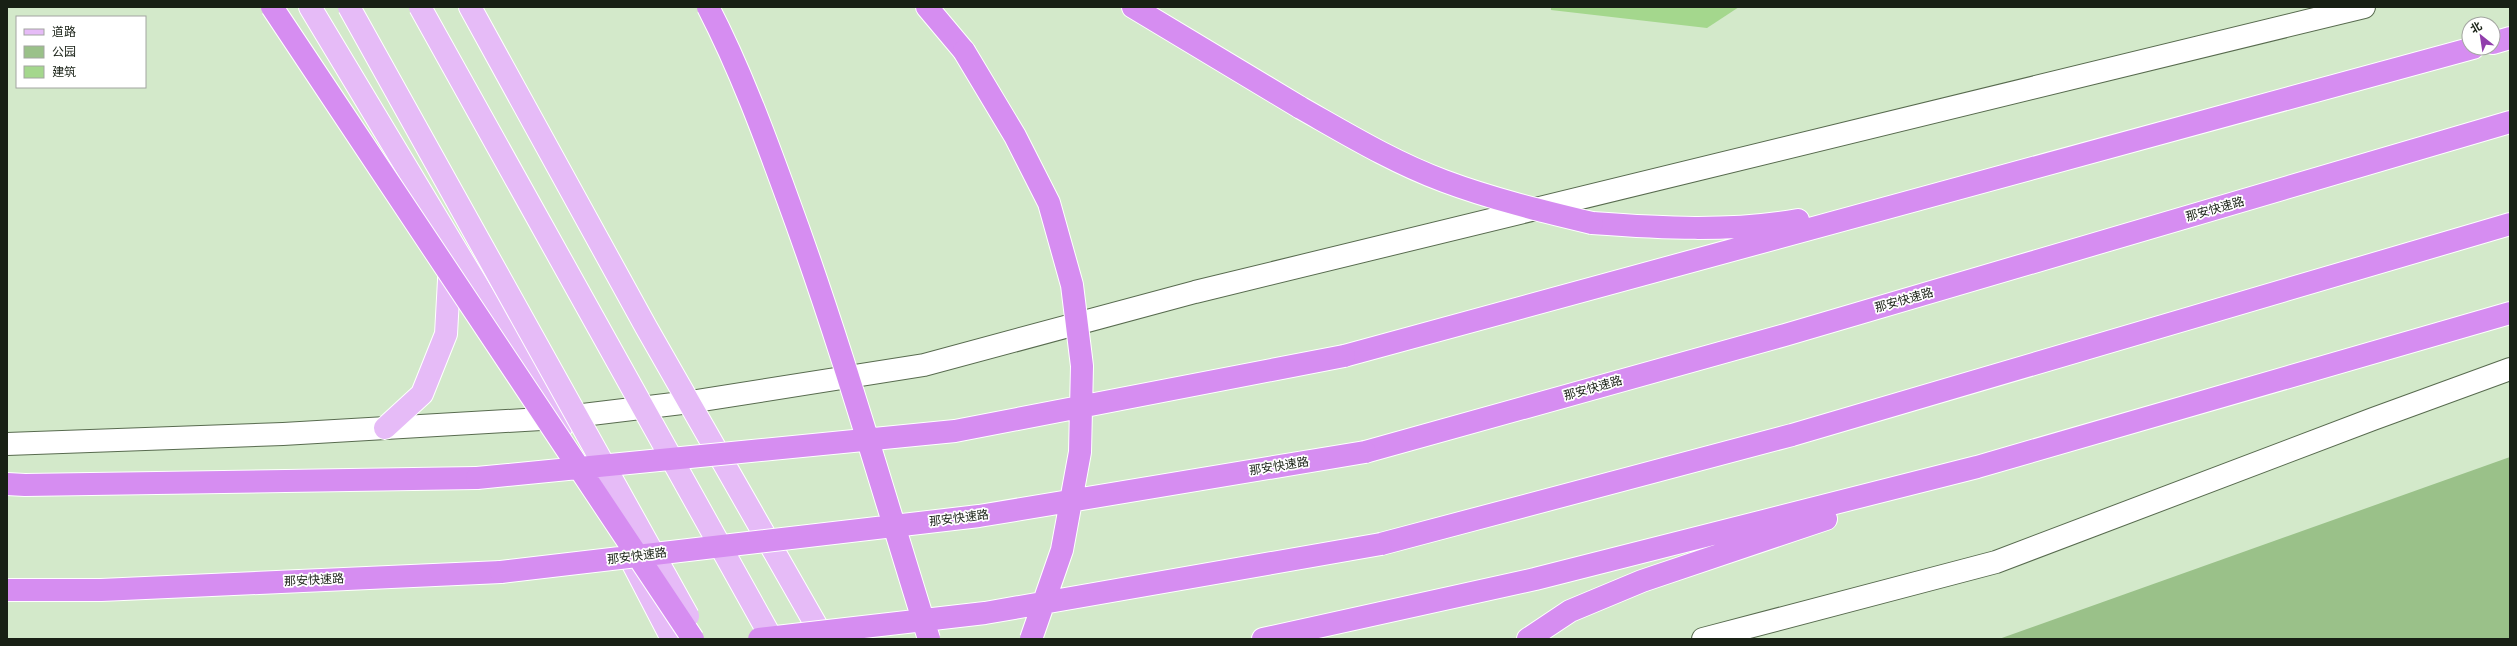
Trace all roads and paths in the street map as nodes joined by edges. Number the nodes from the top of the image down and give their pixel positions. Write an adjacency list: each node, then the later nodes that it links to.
1 (272, 7): 25 (highway, bridge)
2 (310, 7): 14 (main road)
3 (349, 7): 26 (main road, bridge)
4 (420, 7): 28 (main road, bridge)
5 (470, 7): 17 (main road)
6 (708, 7): 30 (highway, bridge)
7 (927, 7): 31 (highway, bridge)
8 (1133, 7): 12 (highway, bridge)
9 (2364, 7): 17 (street)
10 (2461, 51): 12 (highway)
11 (2510, 122): 23 (highway, 那安快速路, bridge)
12 (1921, 199): 22 (highway, bridge)
13 (2510, 224): 27 (highway, bridge)
14 (451, 241): 18 (main road); 19 (main road)
15 (2510, 313): 21 (highway)
16 (2510, 369): 34 (street)
17 (690, 402): 18 (street); 29 (main road)
18 (558, 418): 19 (street); 24 (main road)
19 (385, 428): 20 (street)
20 (7, 444)
21 (1976, 467): 32 (highway); 33 (highway)
22 (7, 484)
23 (7, 590)
24 (672, 639)
25 (693, 639)
26 (701, 639)
27 (759, 639)
28 (772, 639)
29 (824, 639)
30 (929, 639)
31 (1031, 639)
32 (1263, 639)
33 (1528, 639)
34 (1703, 639)

